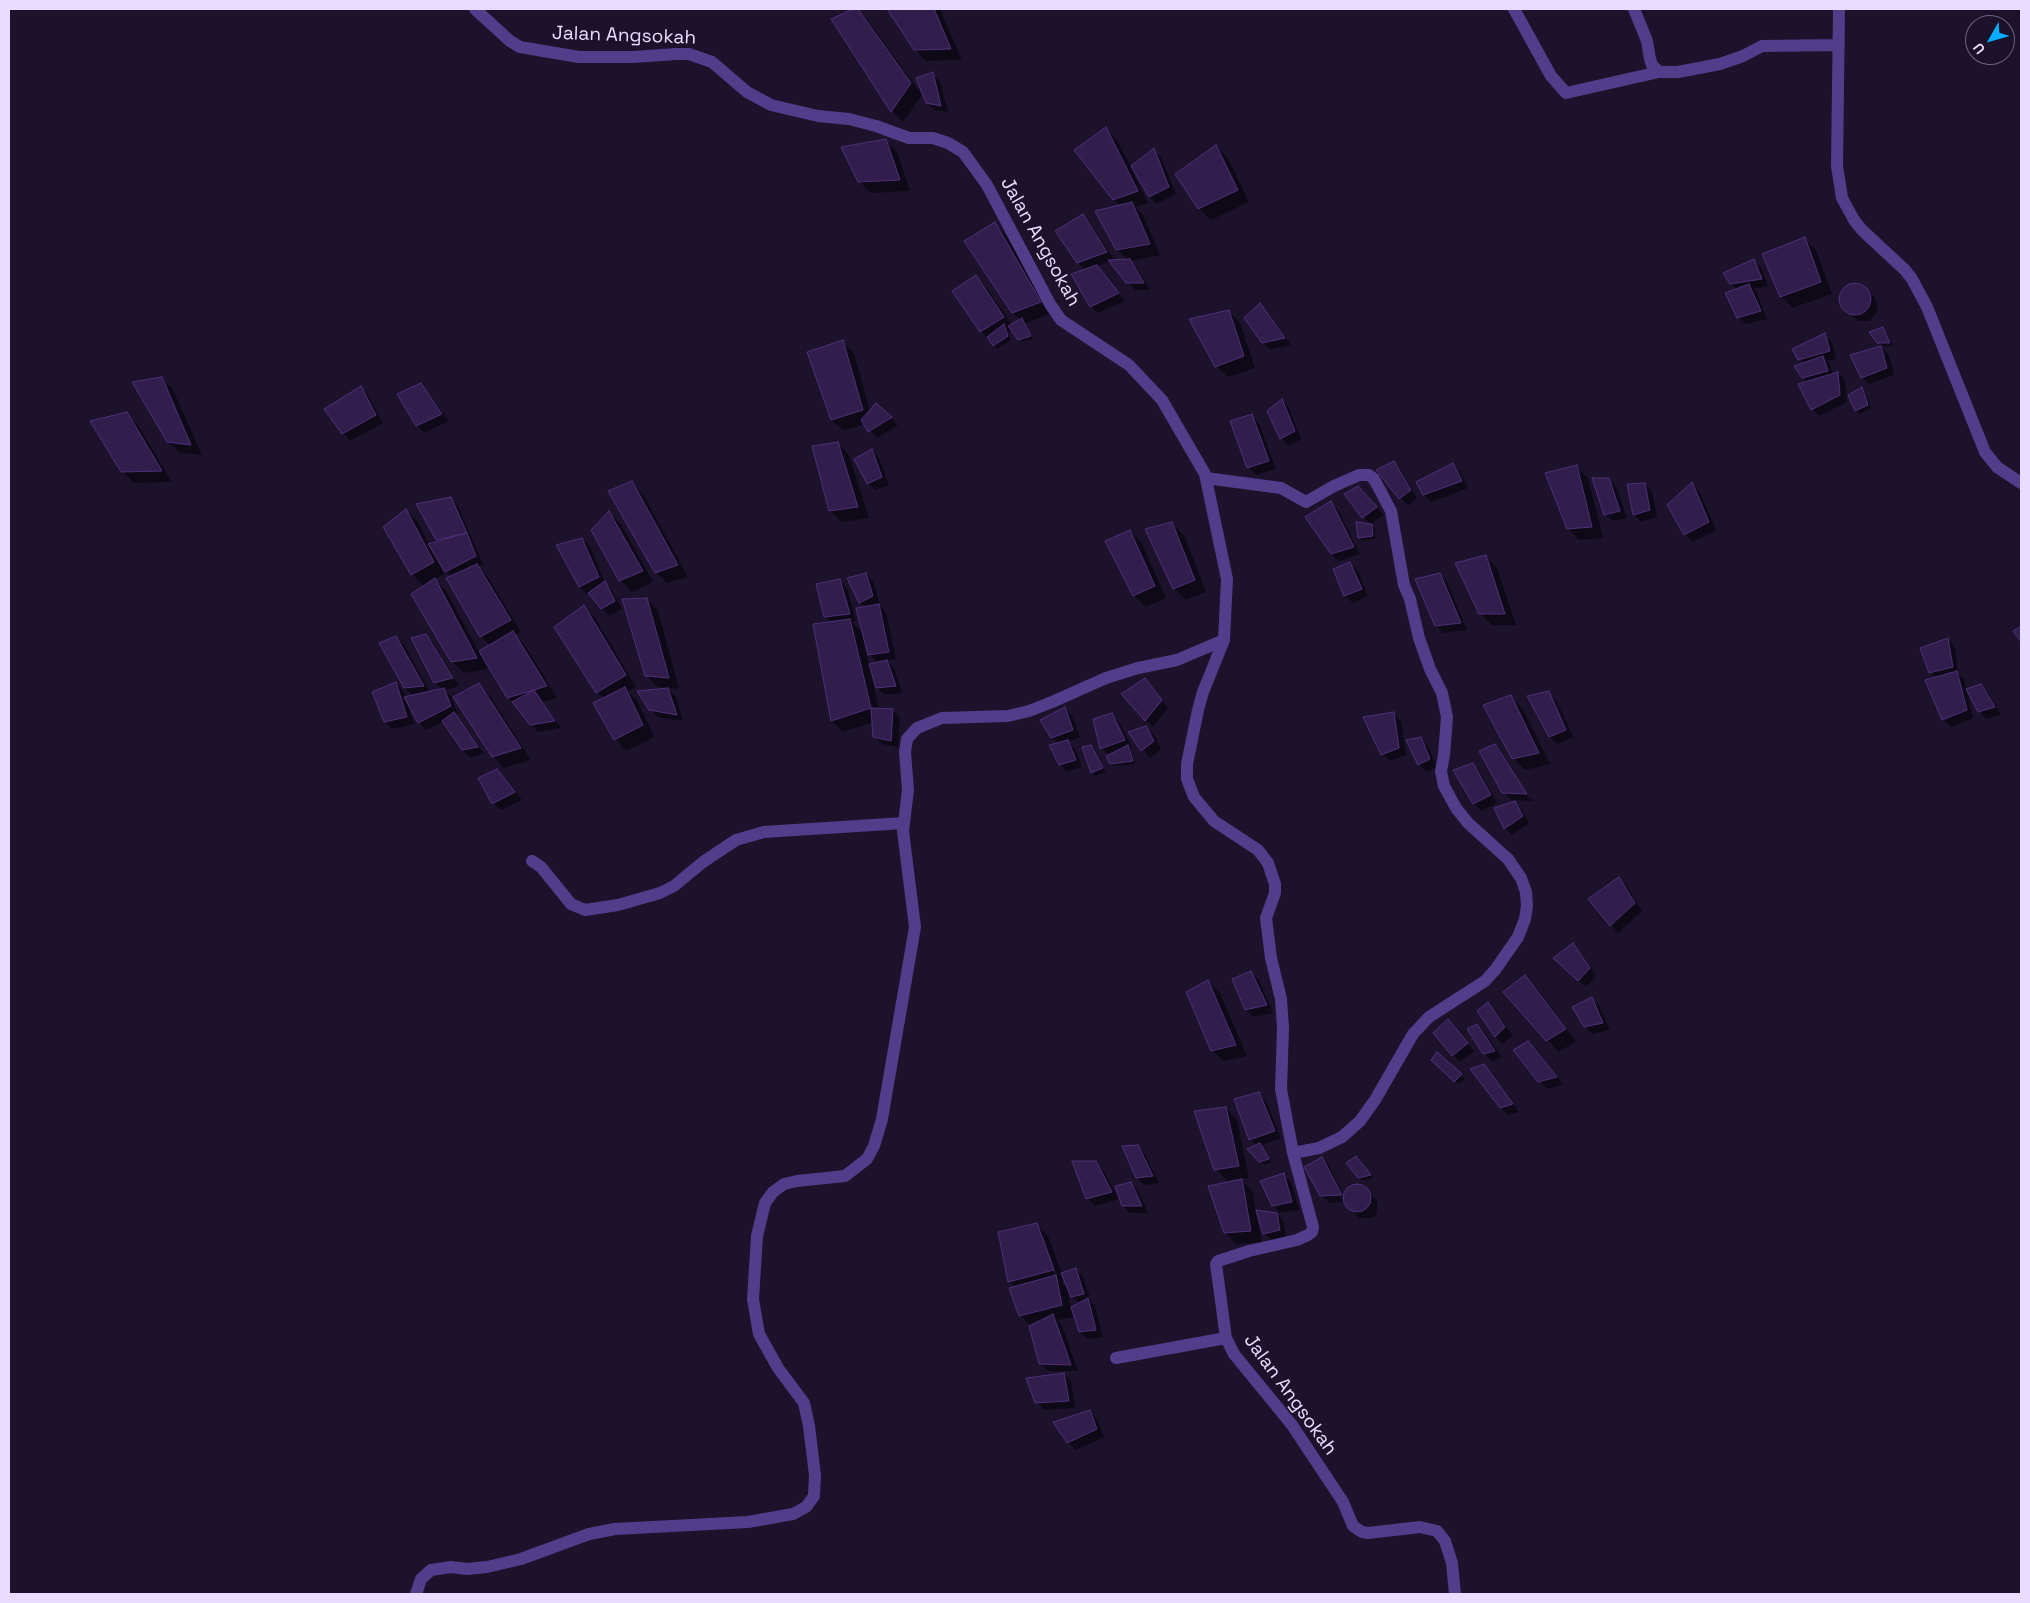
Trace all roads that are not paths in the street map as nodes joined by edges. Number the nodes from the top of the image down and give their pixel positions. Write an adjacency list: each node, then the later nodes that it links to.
1 (475, 9): 7 (street, Jalan Angsokah)
2 (1514, 9): 6 (street)
3 (1634, 9): 6 (street)
4 (1839, 9): 5 (street)
5 (1839, 45): 6 (street); 8 (street)
6 (1659, 72)
7 (1206, 478): 9 (street, Jalan Angsokah); 12 (street)
8 (2021, 483)
9 (1224, 640): 10 (street); 12 (street, Jalan Angsokah)
10 (904, 823): 11 (street); 15 (street)
11 (532, 861)
12 (1293, 1153): 13 (street, Jalan Angsokah)
13 (1226, 1338): 14 (street); 16 (street, Jalan Angsokah)
14 (1116, 1358)
15 (416, 1594)
16 (1455, 1594)

